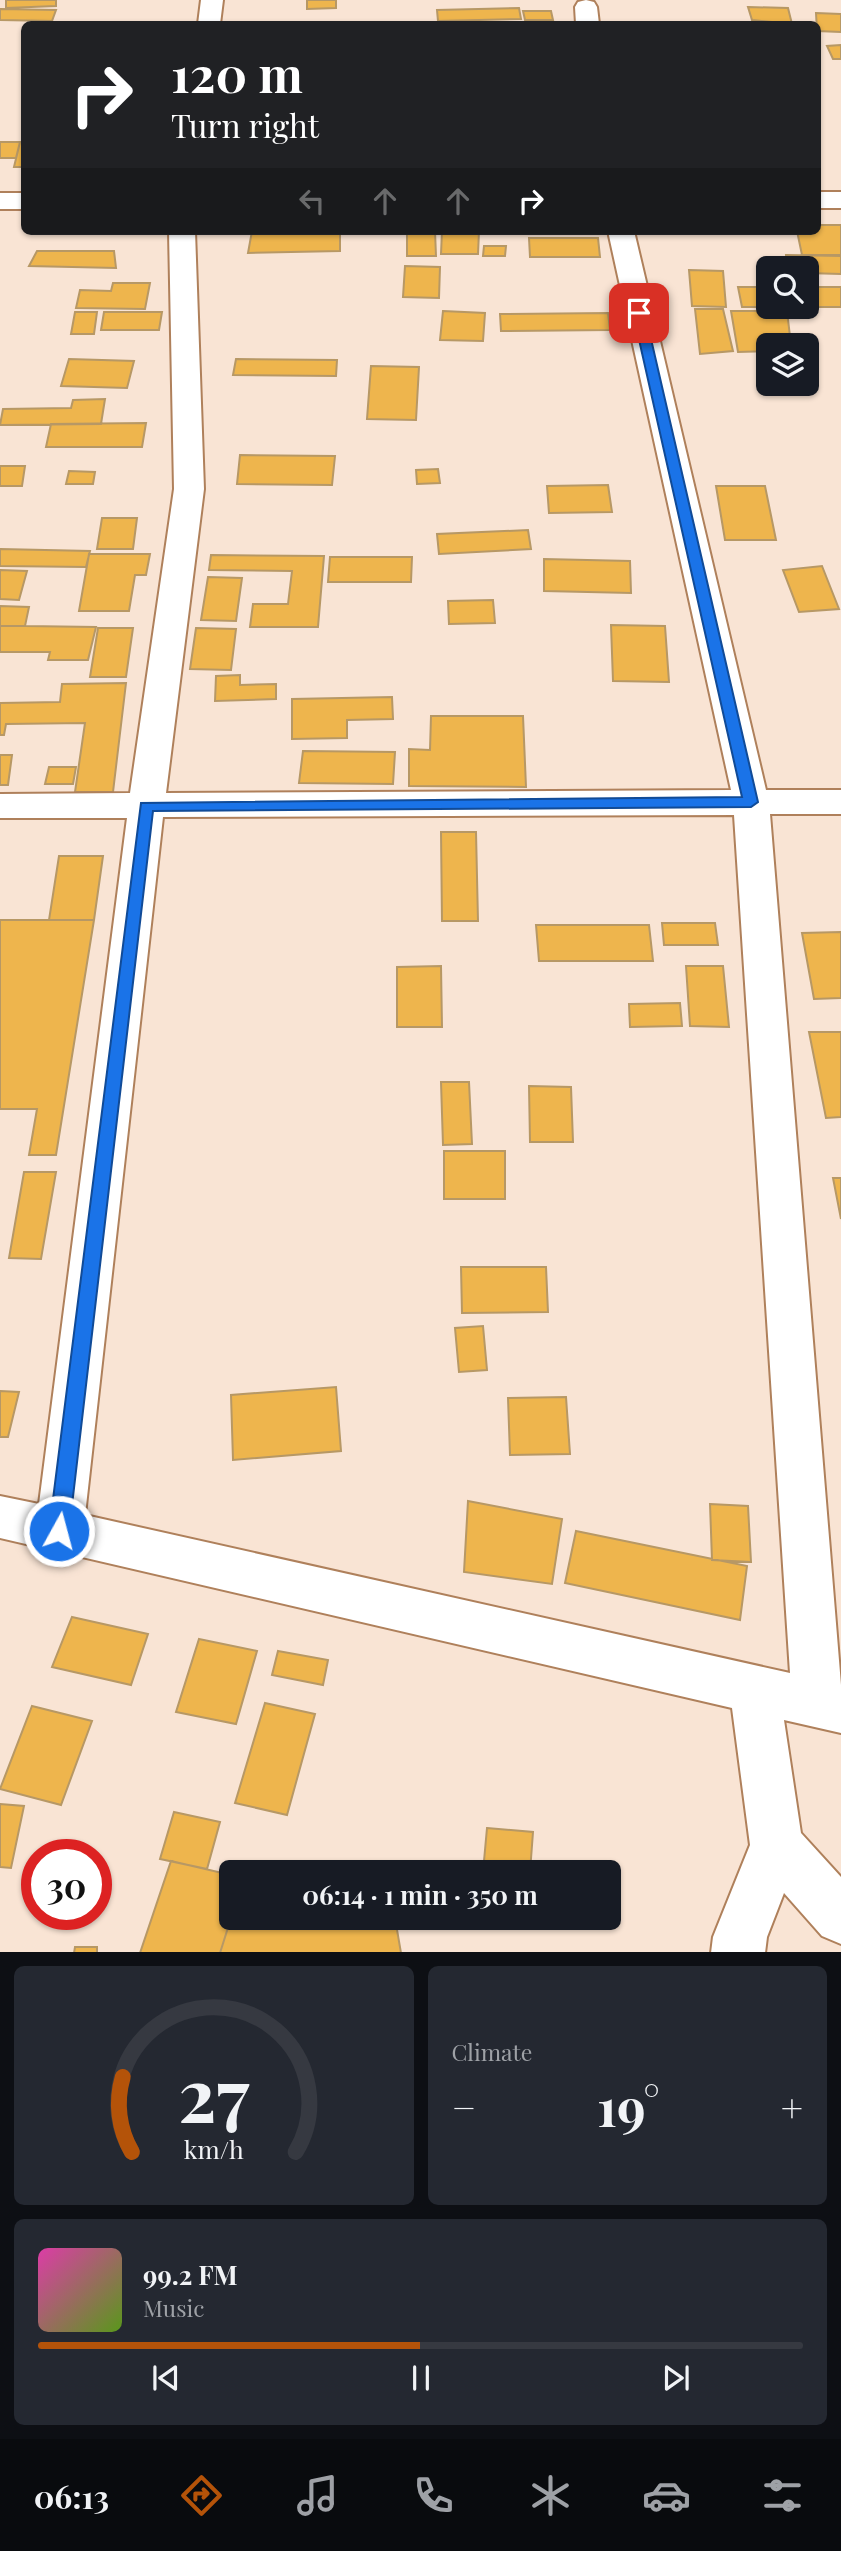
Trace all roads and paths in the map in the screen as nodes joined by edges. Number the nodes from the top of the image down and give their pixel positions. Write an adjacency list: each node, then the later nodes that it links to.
1 (212, 0): 2 (street)
2 (209, 21)
3 (821, 200): 4 (street)
4 (841, 200)
5 (0, 201): 6 (street)
6 (21, 201)
7 (182, 235): 12 (street)
8 (622, 235): 9 (street)
9 (751, 802): 10 (street); 12 (street); 16 (street)
10 (841, 802)
11 (0, 806): 12 (street)
12 (146, 806): 14 (street)
13 (0, 1517): 14 (street)
14 (59, 1531): 15 (street)
15 (755, 1691): 16 (street); 17 (street)
16 (829, 1707)
17 (776, 1845): 18 (street); 19 (street)
18 (841, 1917)
19 (738, 1952)

